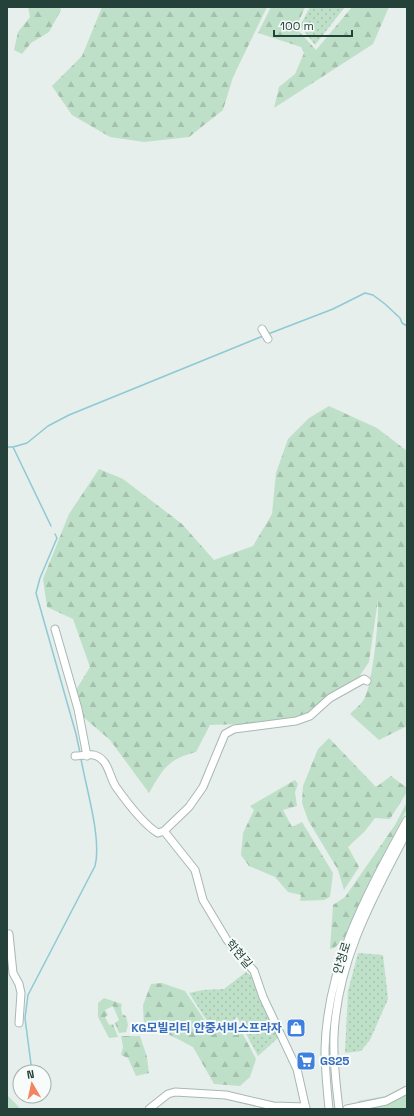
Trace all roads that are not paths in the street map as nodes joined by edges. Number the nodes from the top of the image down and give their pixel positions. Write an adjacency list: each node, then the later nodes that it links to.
1 (262, 329): 2 (street)
2 (268, 338)
3 (54, 629): 6 (street)
4 (367, 681): 8 (street)
5 (75, 756): 6 (street)
6 (87, 756): 8 (street)
7 (407, 820): 16 (street, 안청로)
8 (164, 831): 14 (street, 학현길)
9 (407, 832): 17 (street, 안청로)
10 (8, 934): 11 (street)
11 (19, 1023)
12 (407, 1090): 13 (street)
13 (386, 1101): 18 (street); 19 (street)
14 (306, 1108): 15 (street, 학현길)
15 (149, 1109)
16 (329, 1109)
17 (339, 1109)
18 (350, 1109)
19 (388, 1109)

